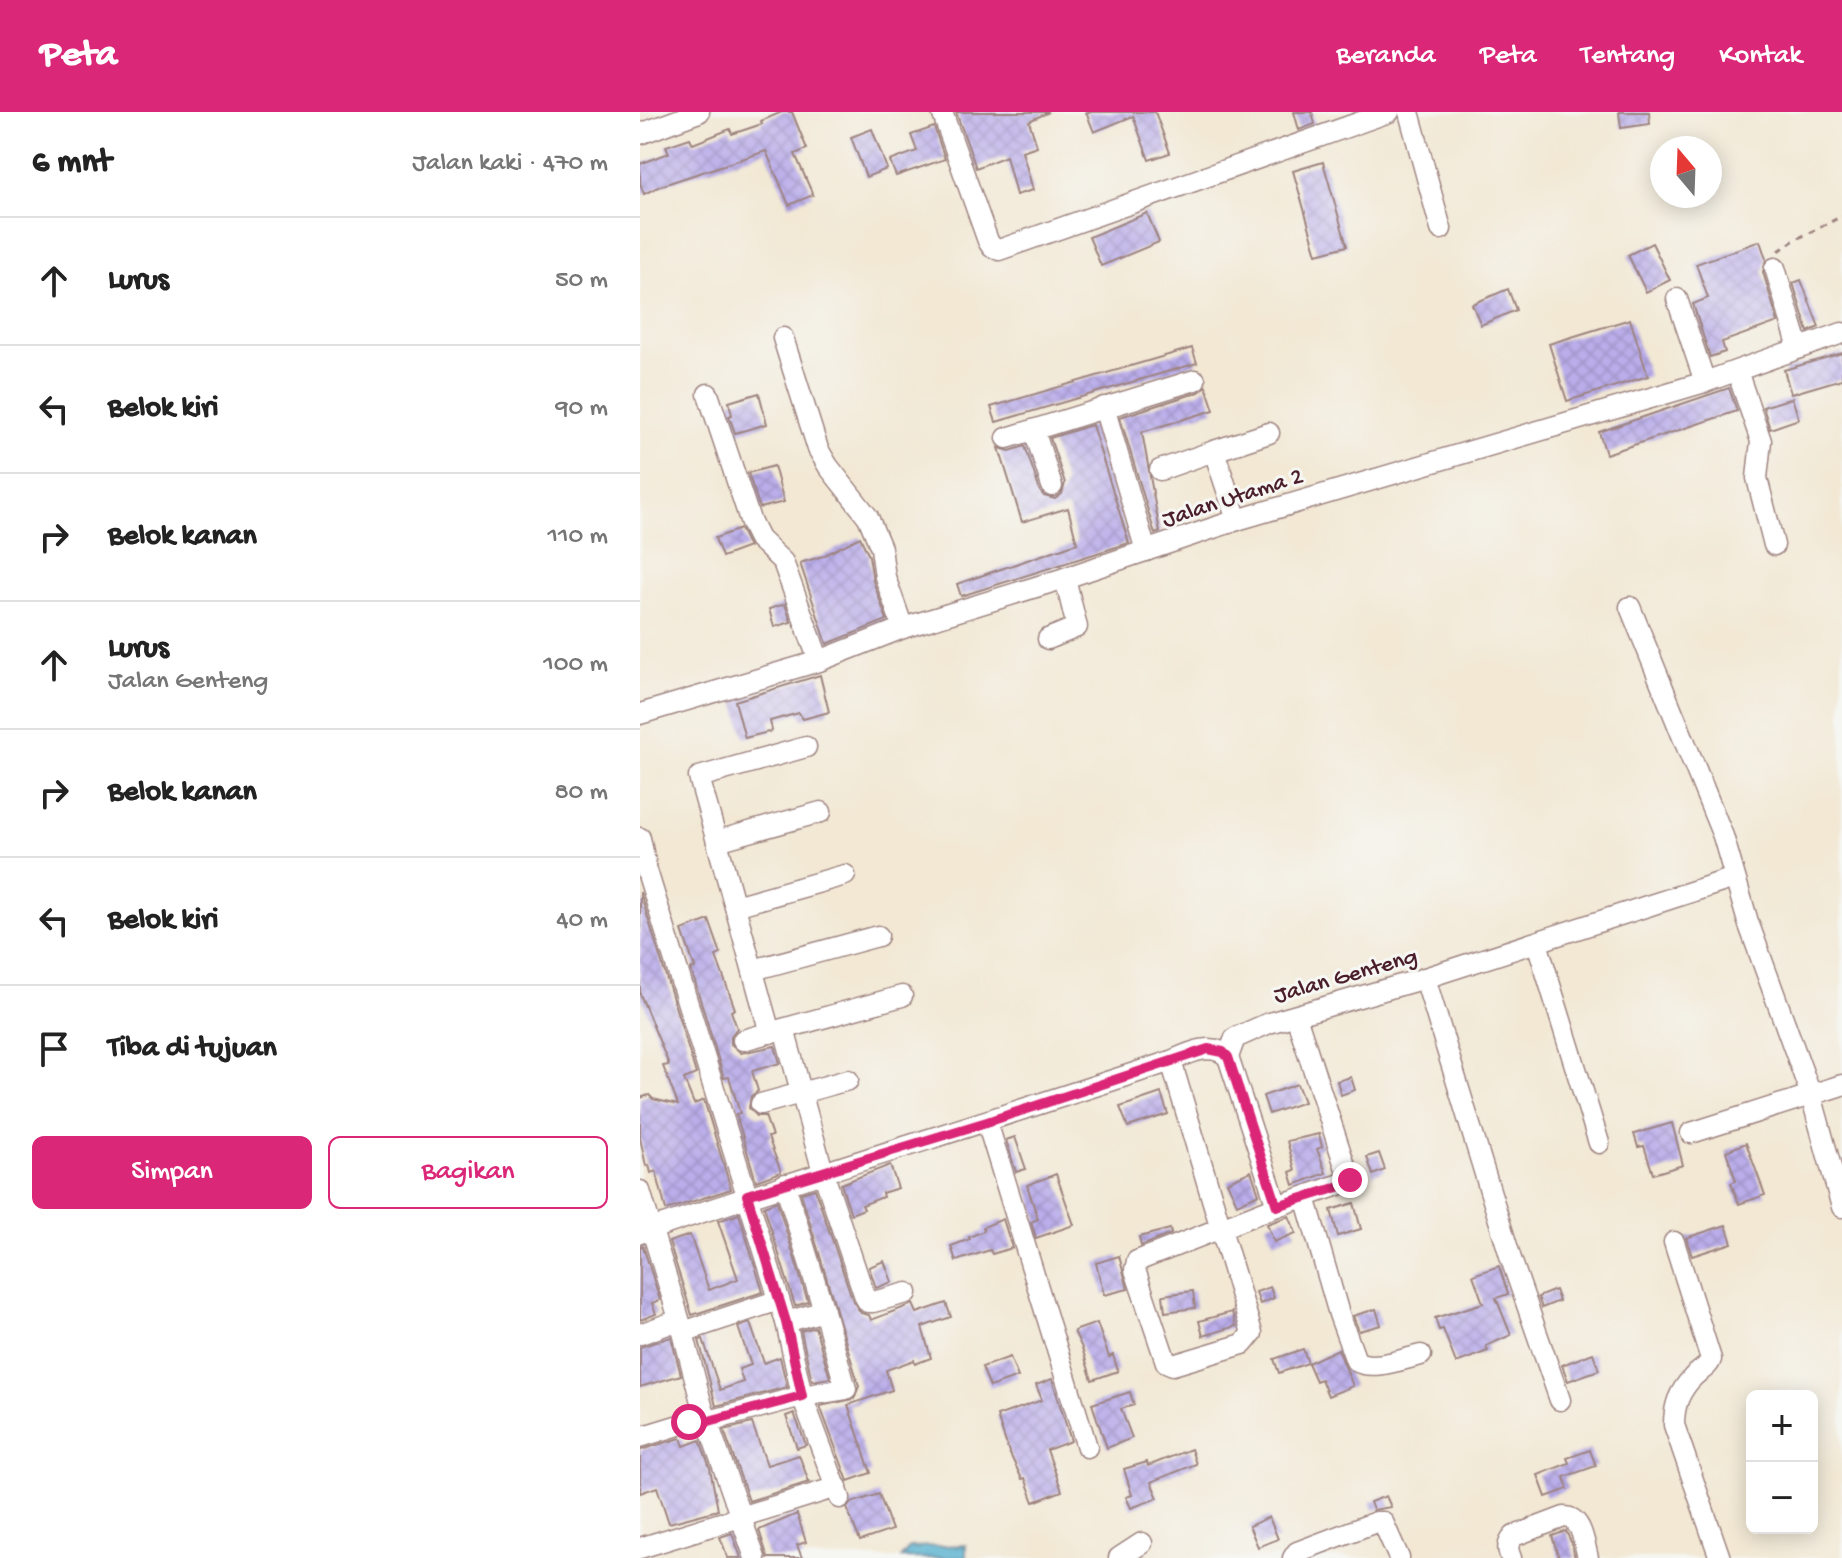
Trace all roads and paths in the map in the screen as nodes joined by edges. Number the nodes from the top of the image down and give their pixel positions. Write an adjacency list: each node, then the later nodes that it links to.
1 (699, 112): 6 (street)
2 (942, 112): 5 (street)
3 (1389, 112): 5 (street)
4 (1409, 112): 8 (street)
5 (1363, 116)
6 (640, 134)
7 (1842, 216): 9 (path)
8 (1441, 229)
9 (1775, 268): 13 (street)
10 (1677, 299): 16 (street)
11 (1842, 333): 13 (street, Jalan Utama 2)
12 (783, 338): 30 (street)
13 (1799, 348): 14 (street, Jalan Utama 2)
14 (1737, 371): 16 (street, Jalan Utama 2); 26 (street)
15 (1195, 380): 18 (street)
16 (1705, 382): 25 (street, Jalan Utama 2)
17 (708, 394): 32 (street)
18 (1104, 407): 19 (street); 27 (street)
19 (1034, 430): 21 (street); 24 (street)
20 (1269, 433): 22 (street)
21 (1007, 438)
22 (1214, 451): 23 (street); 25 (street)
23 (1160, 470)
24 (1052, 486)
25 (1237, 520): 27 (street, Jalan Utama 2)
26 (1774, 545)
27 (1146, 551): 28 (street, Jalan Utama 2)
28 (1065, 578): 30 (street, Jalan Utama 2); 31 (street)
29 (1630, 607): 39 (street)
30 (903, 628): 32 (street, Jalan Utama 2)
31 (1048, 639)
32 (819, 661): 33 (street, Jalan Utama 2)
33 (640, 714)
34 (806, 747): 37 (street)
35 (821, 812): 37 (street)
36 (640, 838): 62 (street)
37 (717, 841): 40 (street)
38 (845, 875): 40 (street)
39 (1734, 878): 42 (street, Jalan Genteng); 54 (street)
40 (735, 906): 43 (street)
41 (878, 936): 43 (street)
42 (1537, 943): 44 (street, Jalan Genteng); 58 (street)
43 (753, 970): 47 (street)
44 (1425, 978): 46 (street, Jalan Genteng); 77 (street)
45 (902, 996): 47 (street)
46 (1296, 1016): 49 (street, Jalan Genteng); 63 (street)
47 (777, 1031): 48 (street); 53 (street)
48 (743, 1040)
49 (1228, 1057): 50 (street); 64 (street)
50 (1171, 1061): 56 (street); 66 (street)
51 (848, 1080): 53 (street)
52 (1842, 1085): 54 (street)
53 (802, 1093): 55 (street); 59 (street)
54 (1811, 1095): 57 (street); 65 (street)
55 (761, 1104)
56 (987, 1122): 59 (street); 80 (street)
57 (1691, 1133)
58 (1599, 1143)
59 (823, 1172): 60 (street); 69 (street)
60 (785, 1184): 62 (street); 71 (street)
61 (640, 1191): 67 (street)
62 (747, 1195): 67 (street); 70 (street)
63 (1305, 1197): 64 (street); 75 (street)
64 (1277, 1206): 66 (street)
65 (1842, 1207)
66 (1220, 1230): 66 (street)
67 (645, 1231): 73 (street)
68 (1674, 1242): 90 (street)
69 (907, 1293)
70 (779, 1300): 72 (street); 73 (street)
71 (824, 1311): 72 (street); 76 (street)
72 (786, 1322): 76 (street)
73 (681, 1326): 74 (street); 78 (street)
74 (640, 1334)
75 (1421, 1355)
76 (802, 1396): 78 (street); 81 (street)
77 (1560, 1400)
78 (709, 1421): 79 (street); 81 (street)
79 (640, 1437)
80 (1087, 1447)
81 (741, 1518): 83 (street); 84 (street)
82 (1142, 1543): 85 (street)
83 (640, 1548)
84 (755, 1558)
85 (1119, 1558)
86 (1293, 1558): 87 (street)
87 (1399, 1558)
88 (1511, 1558): 89 (street)
89 (1588, 1558)
90 (1720, 1558)

